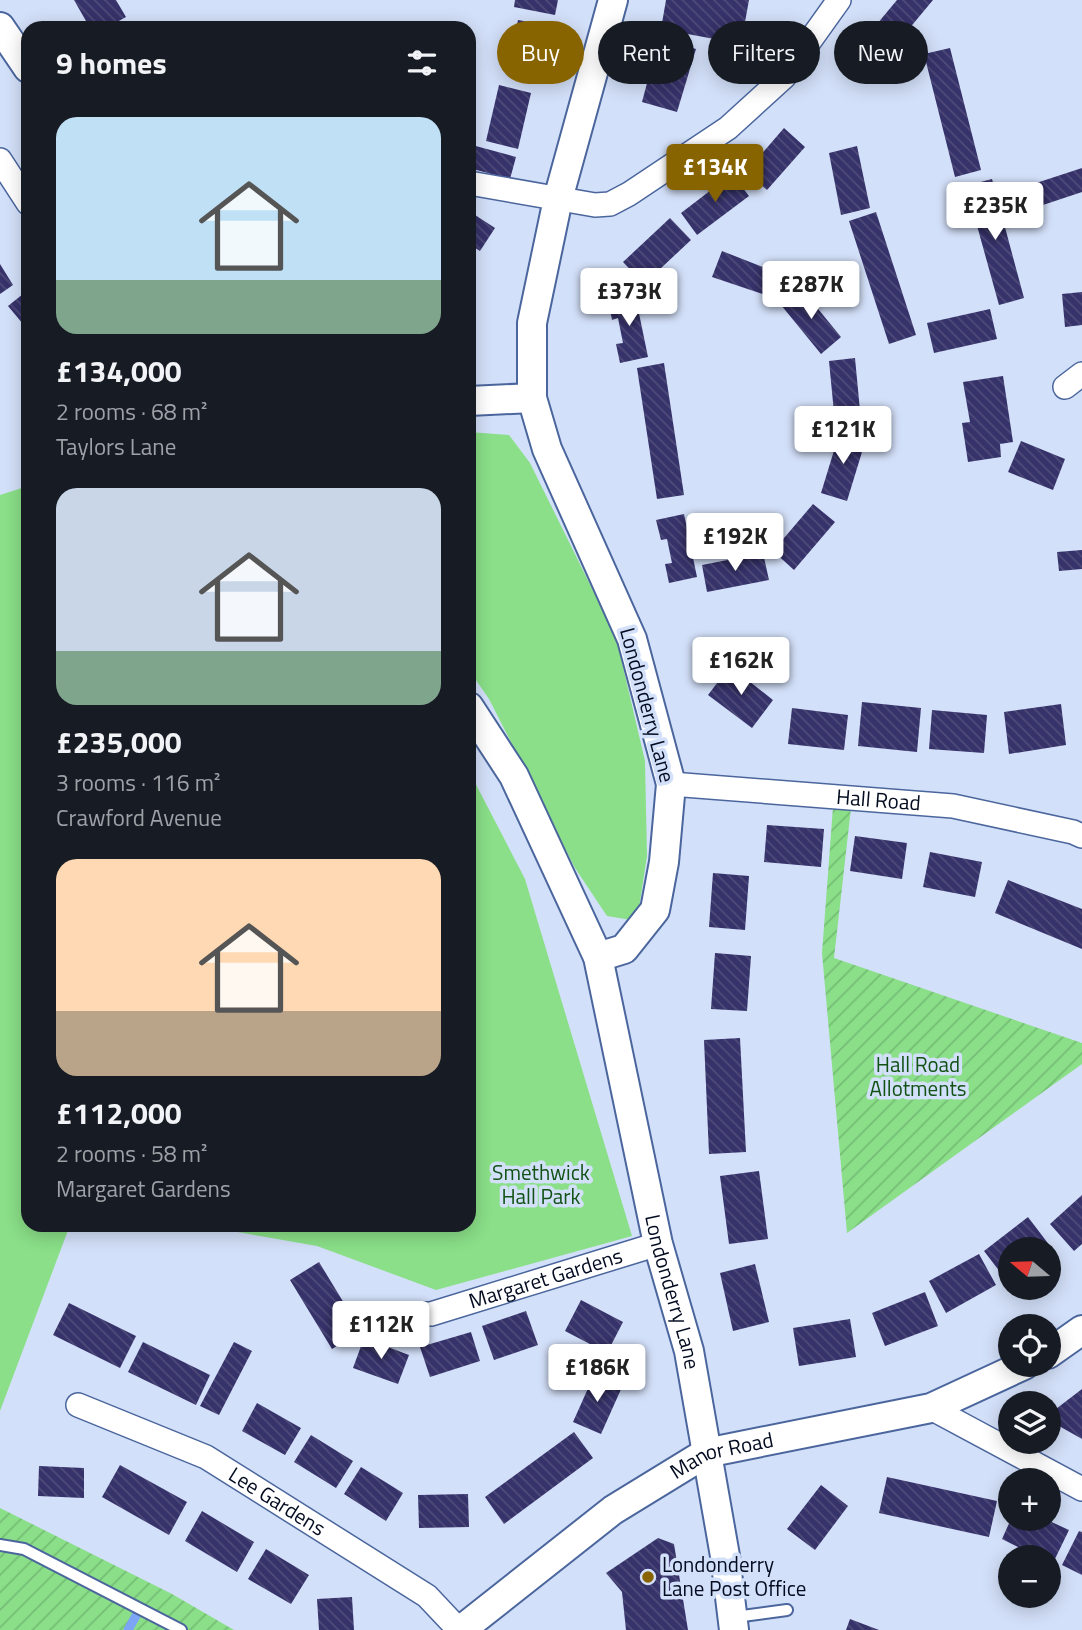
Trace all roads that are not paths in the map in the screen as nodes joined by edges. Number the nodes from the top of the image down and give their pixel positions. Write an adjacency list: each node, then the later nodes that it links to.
1 (613, 0): 8 (street, Londonderry Lane)
2 (839, 0): 8 (street)
3 (0, 27): 4 (street)
4 (21, 58)
5 (0, 160): 7 (street)
6 (476, 184): 8 (street)
7 (21, 192)
8 (558, 199): 9 (street, Londonderry Lane)
9 (532, 398): 10 (street); 12 (street, Londonderry Lane)
10 (476, 401)
11 (476, 717): 14 (street, Londonderry Lane)
12 (671, 784): 13 (street, Hall Road); 14 (street, Londonderry Lane)
13 (1082, 836)
14 (598, 957): 15 (street, Londonderry Lane)
15 (658, 1244): 16 (street, Margaret Gardens); 22 (street, Londonderry Lane)
16 (392, 1314)
17 (1082, 1331): 18 (street)
18 (1061, 1345)
19 (998, 1377): 21 (street, Manor Road)
20 (78, 1405): 28 (street, Lee Gardens)
21 (931, 1408): 22 (street, Manor Road); 23 (street)
22 (706, 1453): 26 (street, Londonderry Lane); 28 (street, Manor Road)
23 (1082, 1489)
24 (0, 1545): 27 (lane)
25 (787, 1610): 26 (lane)
26 (733, 1624)
27 (181, 1630)
28 (460, 1630)

